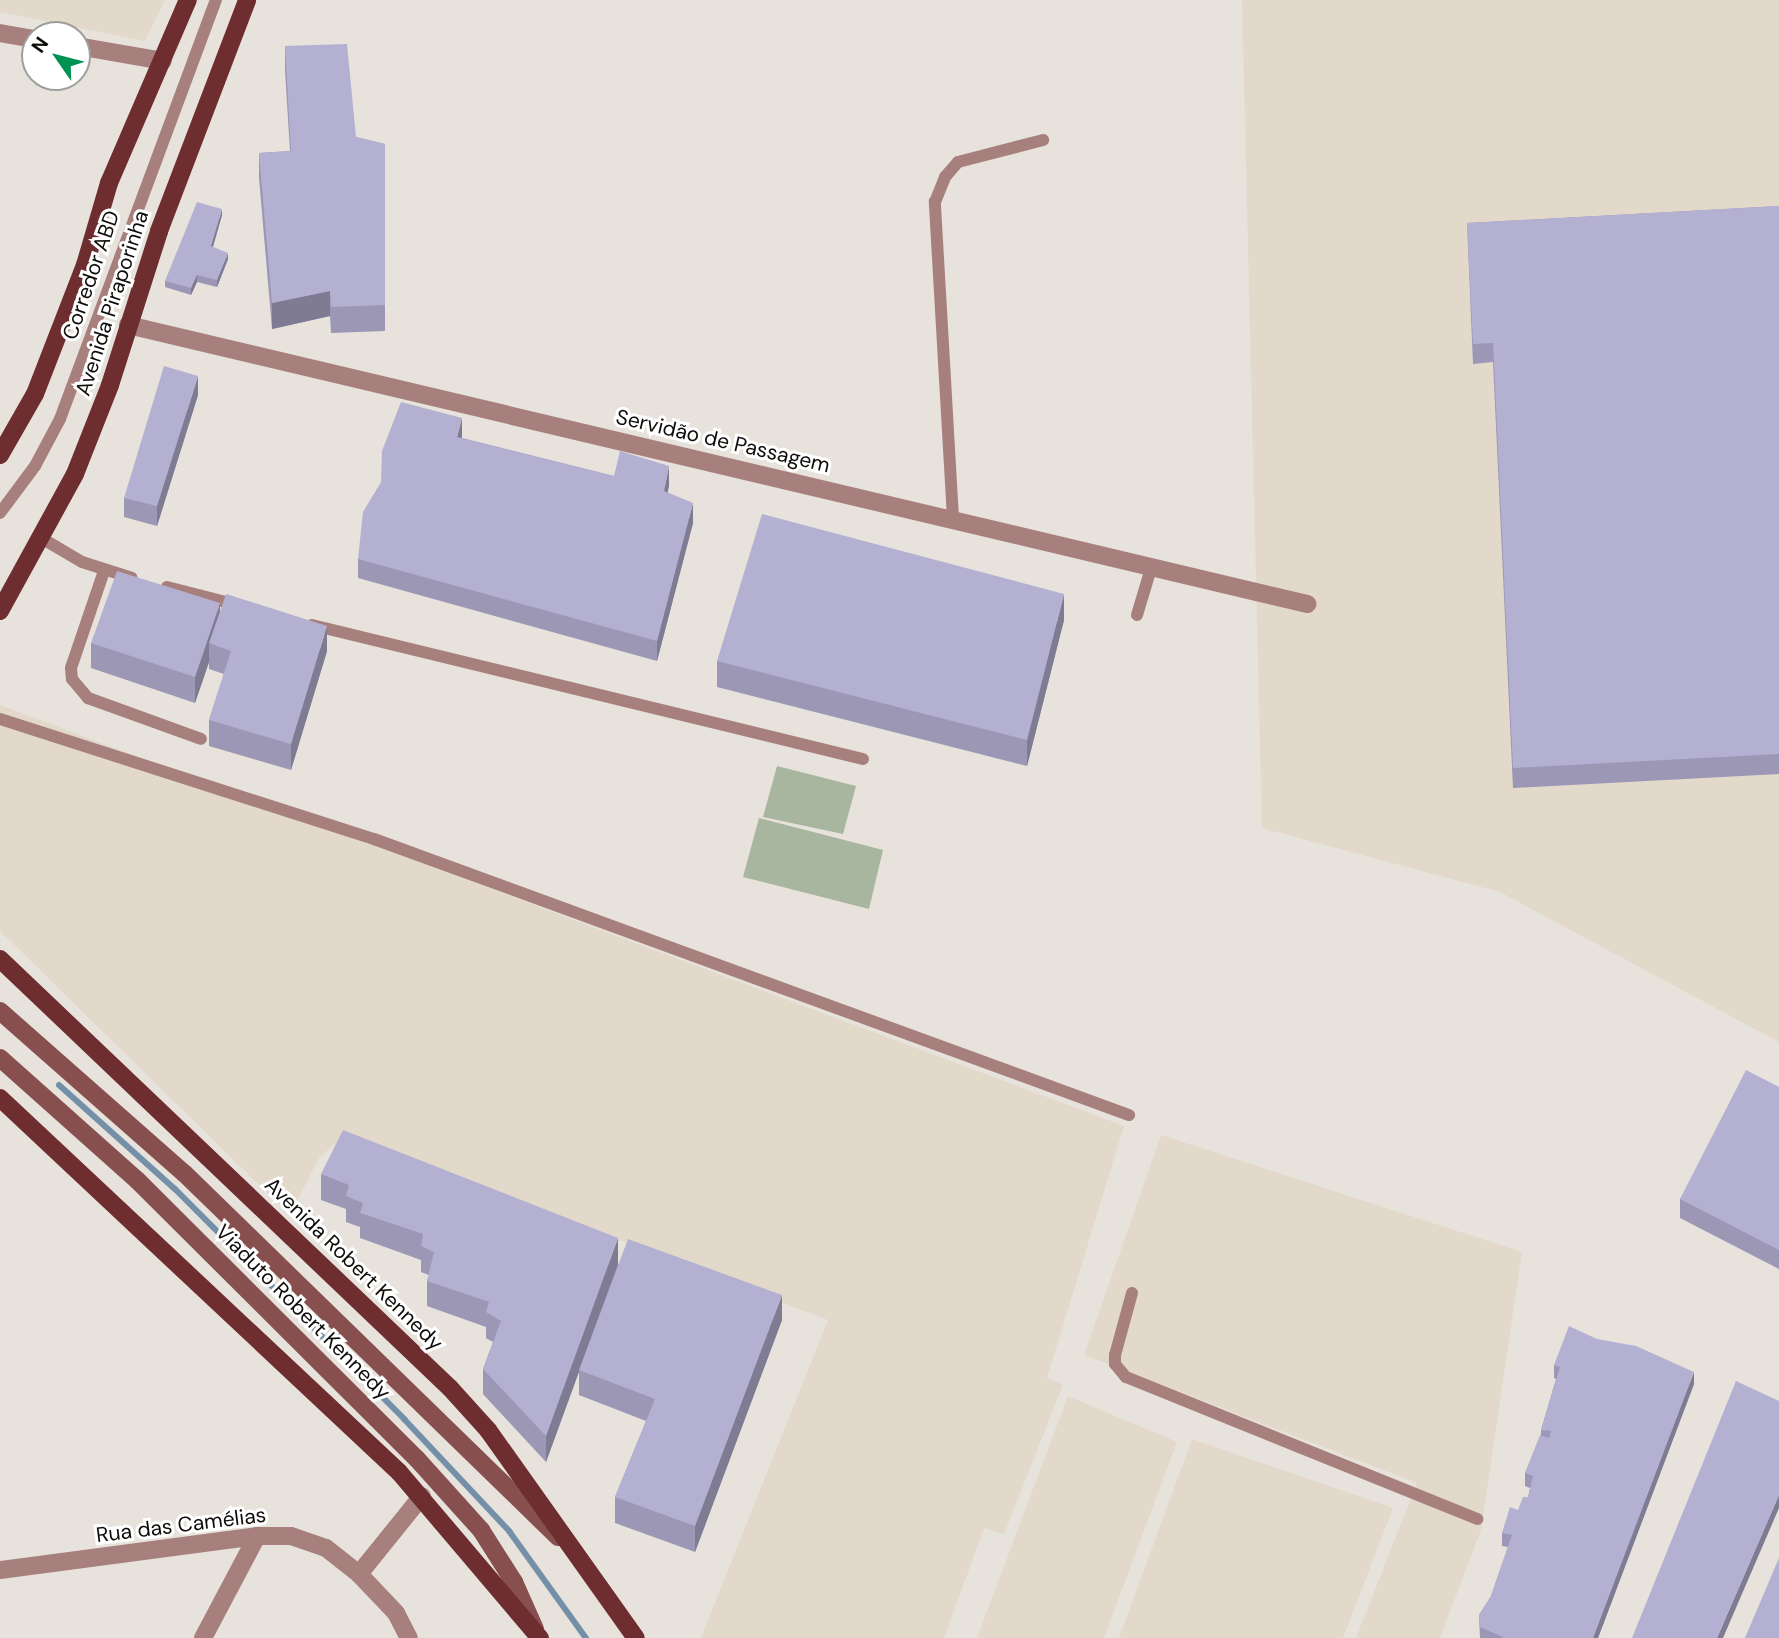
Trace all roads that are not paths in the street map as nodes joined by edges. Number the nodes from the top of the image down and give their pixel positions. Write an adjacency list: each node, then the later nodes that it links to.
1 (188, 0): 7 (main road, Avenida Piraporinha)
2 (216, 0): 11 (lane, Corredor ABD)
3 (247, 0): 9 (main road, Avenida Piraporinha)
4 (0, 33): 5 (street)
5 (21, 37)
6 (91, 48): 7 (street)
7 (163, 61): 10 (main road, Avenida Piraporinha)
8 (1043, 140): 12 (lane)
9 (128, 325): 12 (street, Servidão de Passagem); 13 (main road, Avenida Piraporinha)
10 (0, 455)
11 (0, 513)
12 (953, 518): 14 (street, Servidão de Passagem)
13 (43, 539): 15 (lane); 18 (main road, Avenida Piraporinha)
14 (1152, 565): 16 (street, Servidão de Passagem); 19 (lane)
15 (104, 571): 17 (lane); 22 (lane)
16 (1307, 604)
17 (249, 608)
18 (0, 611)
19 (1137, 615)
20 (301, 622): 23 (lane)
21 (0, 719): 28 (lane)
22 (201, 739)
23 (863, 759)
24 (0, 959): 33 (main road, Avenida Robert Kennedy)
25 (0, 1011): 33 (main road, Viaduto Robert Kennedy)
26 (0, 1058): 36 (main road, Viaduto Robert Kennedy)
27 (0, 1098): 30 (main road)
28 (1129, 1115)
29 (1132, 1293): 31 (lane)
30 (422, 1496): 35 (street); 36 (main road)
31 (1477, 1519)
32 (257, 1536): 34 (street, Rua das Camélias); 35 (street, Rua das Camélias); 37 (street)
33 (573, 1552): 39 (main road, Avenida Robert Kennedy)
34 (0, 1570)
35 (359, 1574): 38 (street, Rua das Camélias)
36 (538, 1635)
37 (203, 1638)
38 (409, 1638)
39 (636, 1638)

